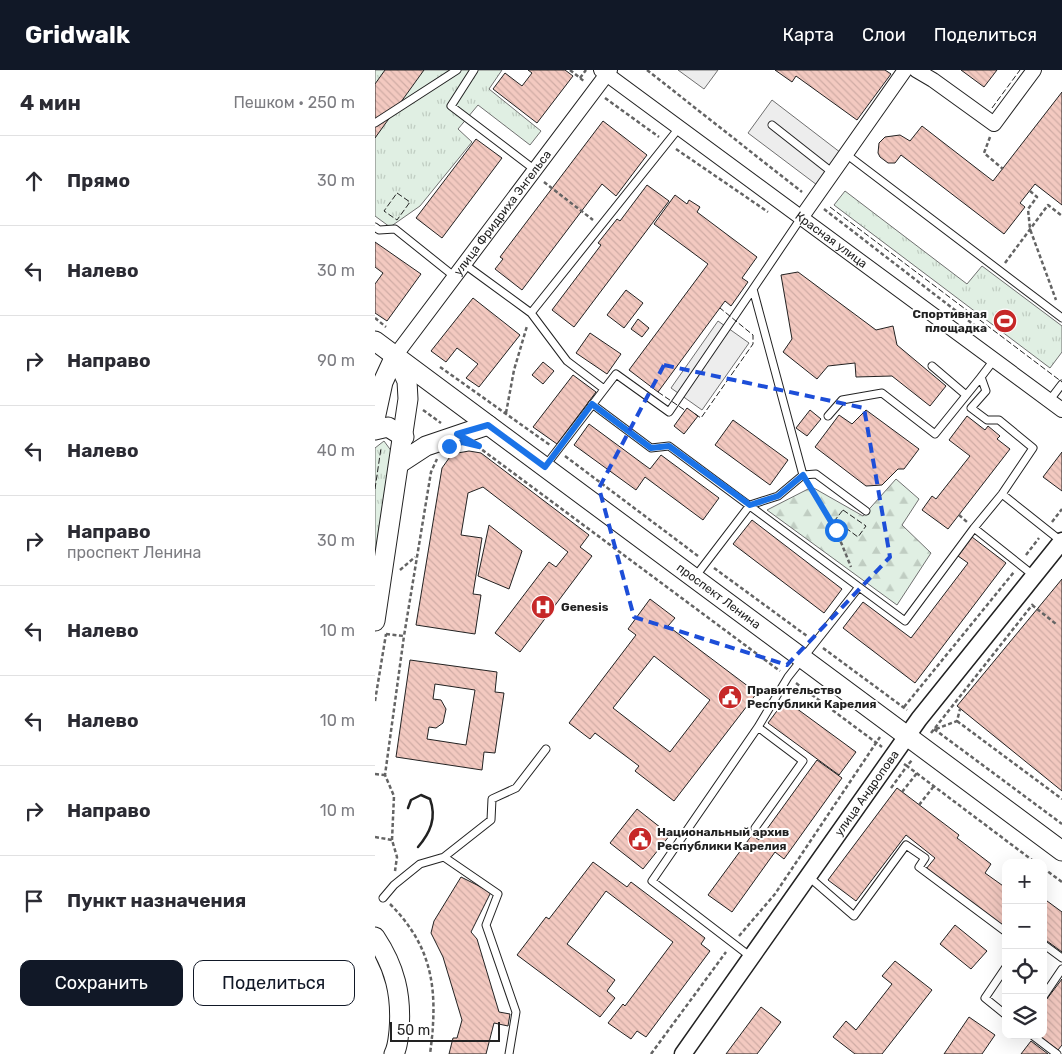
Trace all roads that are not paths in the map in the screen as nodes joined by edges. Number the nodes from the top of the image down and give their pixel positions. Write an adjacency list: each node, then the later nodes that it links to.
1 (457, 70): 7 (lane)
2 (474, 70): 12 (lane)
3 (905, 70): 10 (street)
4 (915, 70): 5 (street)
5 (1034, 70)
6 (606, 72): 9 (street, Красная улица); 12 (street, улица Фридриха Энгельса)
7 (375, 123)
8 (772, 126): 11 (lane)
9 (679, 128): 13 (street, Красная улица); 18 (lane)
10 (846, 154): 11 (street); 19 (lane)
11 (833, 173): 13 (street)
12 (539, 175): 15 (street, улица Фридриха Энгельса)
13 (801, 218): 17 (lane); 22 (street, Красная улица)
14 (375, 227): 16 (lane)
15 (465, 264): 16 (street, улица Фридриха Энгельса); 18 (lane)
16 (455, 276): 21 (street, улица Фридриха Энгельса)
17 (753, 289): 26 (lane); 38 (lane)
18 (531, 313): 26 (lane)
19 (1062, 318)
20 (375, 341): 21 (main road, проспект Ленина)
21 (400, 349): 32 (main road, улица Фридриха Энгельса); 33 (main road, проспект Ленина); 35 (main road)
22 (993, 360): 24 (lane); 28 (street, Красная улица)
23 (932, 366): 27 (lane)
24 (981, 377): 27 (lane); 39 (lane)
25 (1062, 384): 28 (lane)
26 (604, 389): 29 (lane)
27 (966, 395): 31 (lane)
28 (1049, 401): 30 (street, Красная улица)
29 (592, 404): 37 (lane); 40 (lane)
30 (1062, 410)
31 (827, 416)
32 (375, 419)
33 (488, 425): 36 (main road); 37 (main road, проспект Ленина)
34 (375, 430): 35 (main road)
35 (404, 437): 36 (main road)
36 (400, 463): 47 (main road)
37 (545, 467): 45 (main road, проспект Ленина)
38 (803, 475): 40 (lane); 41 (lane)
39 (1002, 494): 42 (lane); 43 (lane)
40 (750, 505): 45 (lane); 46 (lane)
41 (866, 511)
42 (973, 528): 44 (lane); 46 (lane)
43 (1062, 541): 44 (street, улица Андропова)
44 (1034, 576): 50 (street, улица Андропова)
45 (695, 578): 48 (main road, проспект Ленина)
46 (859, 586): 48 (lane)
47 (380, 627)
48 (803, 658): 49 (lane); 50 (main road, проспект Ленина)
49 (758, 727): 52 (lane); 60 (lane)
50 (914, 740): 53 (main road, проспект Ленина); 55 (street, улица Андропова)
51 (546, 749): 54 (lane)
52 (755, 828)
53 (1062, 851)
54 (443, 857): 56 (lane); 68 (lane)
55 (809, 876): 57 (lane); 60 (street, улица Андропова)
56 (383, 898)
57 (1002, 929)
58 (375, 937): 67 (main road)
59 (1047, 947): 61 (lane)
60 (752, 957): 69 (street, улица Андропова)
61 (1062, 958)
62 (1062, 969): 64 (lane)
63 (1002, 973): 65 (lane)
64 (1045, 994)
65 (1002, 1012)
66 (1037, 1039): 70 (lane)
67 (394, 1054)
68 (509, 1054)
69 (683, 1054)
70 (1057, 1054)

